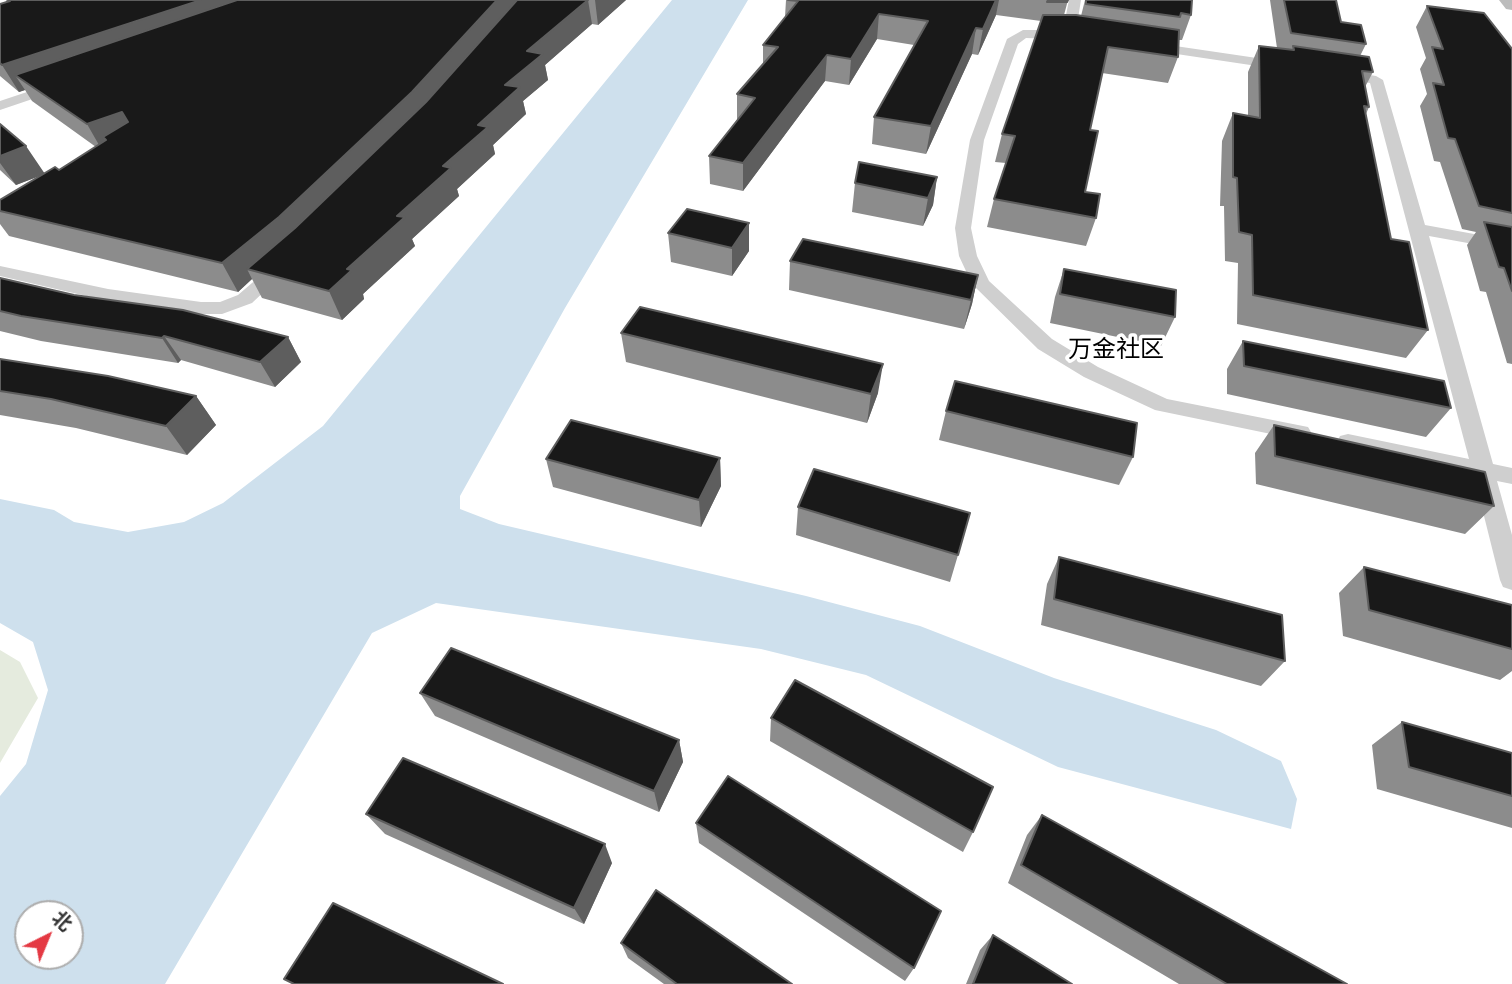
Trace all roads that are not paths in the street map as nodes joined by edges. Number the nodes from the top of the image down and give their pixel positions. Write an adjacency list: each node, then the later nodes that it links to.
1 (1075, 0): 4 (street)
2 (1508, 0): 3 (street)
3 (1512, 5)
4 (1069, 34): 5 (street); 15 (street)
5 (1095, 38)
6 (1135, 44): 7 (street)
7 (1296, 68)
8 (1323, 72): 11 (street)
9 (65, 83): 10 (street)
10 (0, 106)
11 (1419, 229): 12 (street); 15 (street)
12 (1512, 246)
13 (294, 256): 14 (street)
14 (0, 271)
15 (1484, 469): 16 (street); 17 (street)
16 (1512, 476)
17 (1512, 580)

